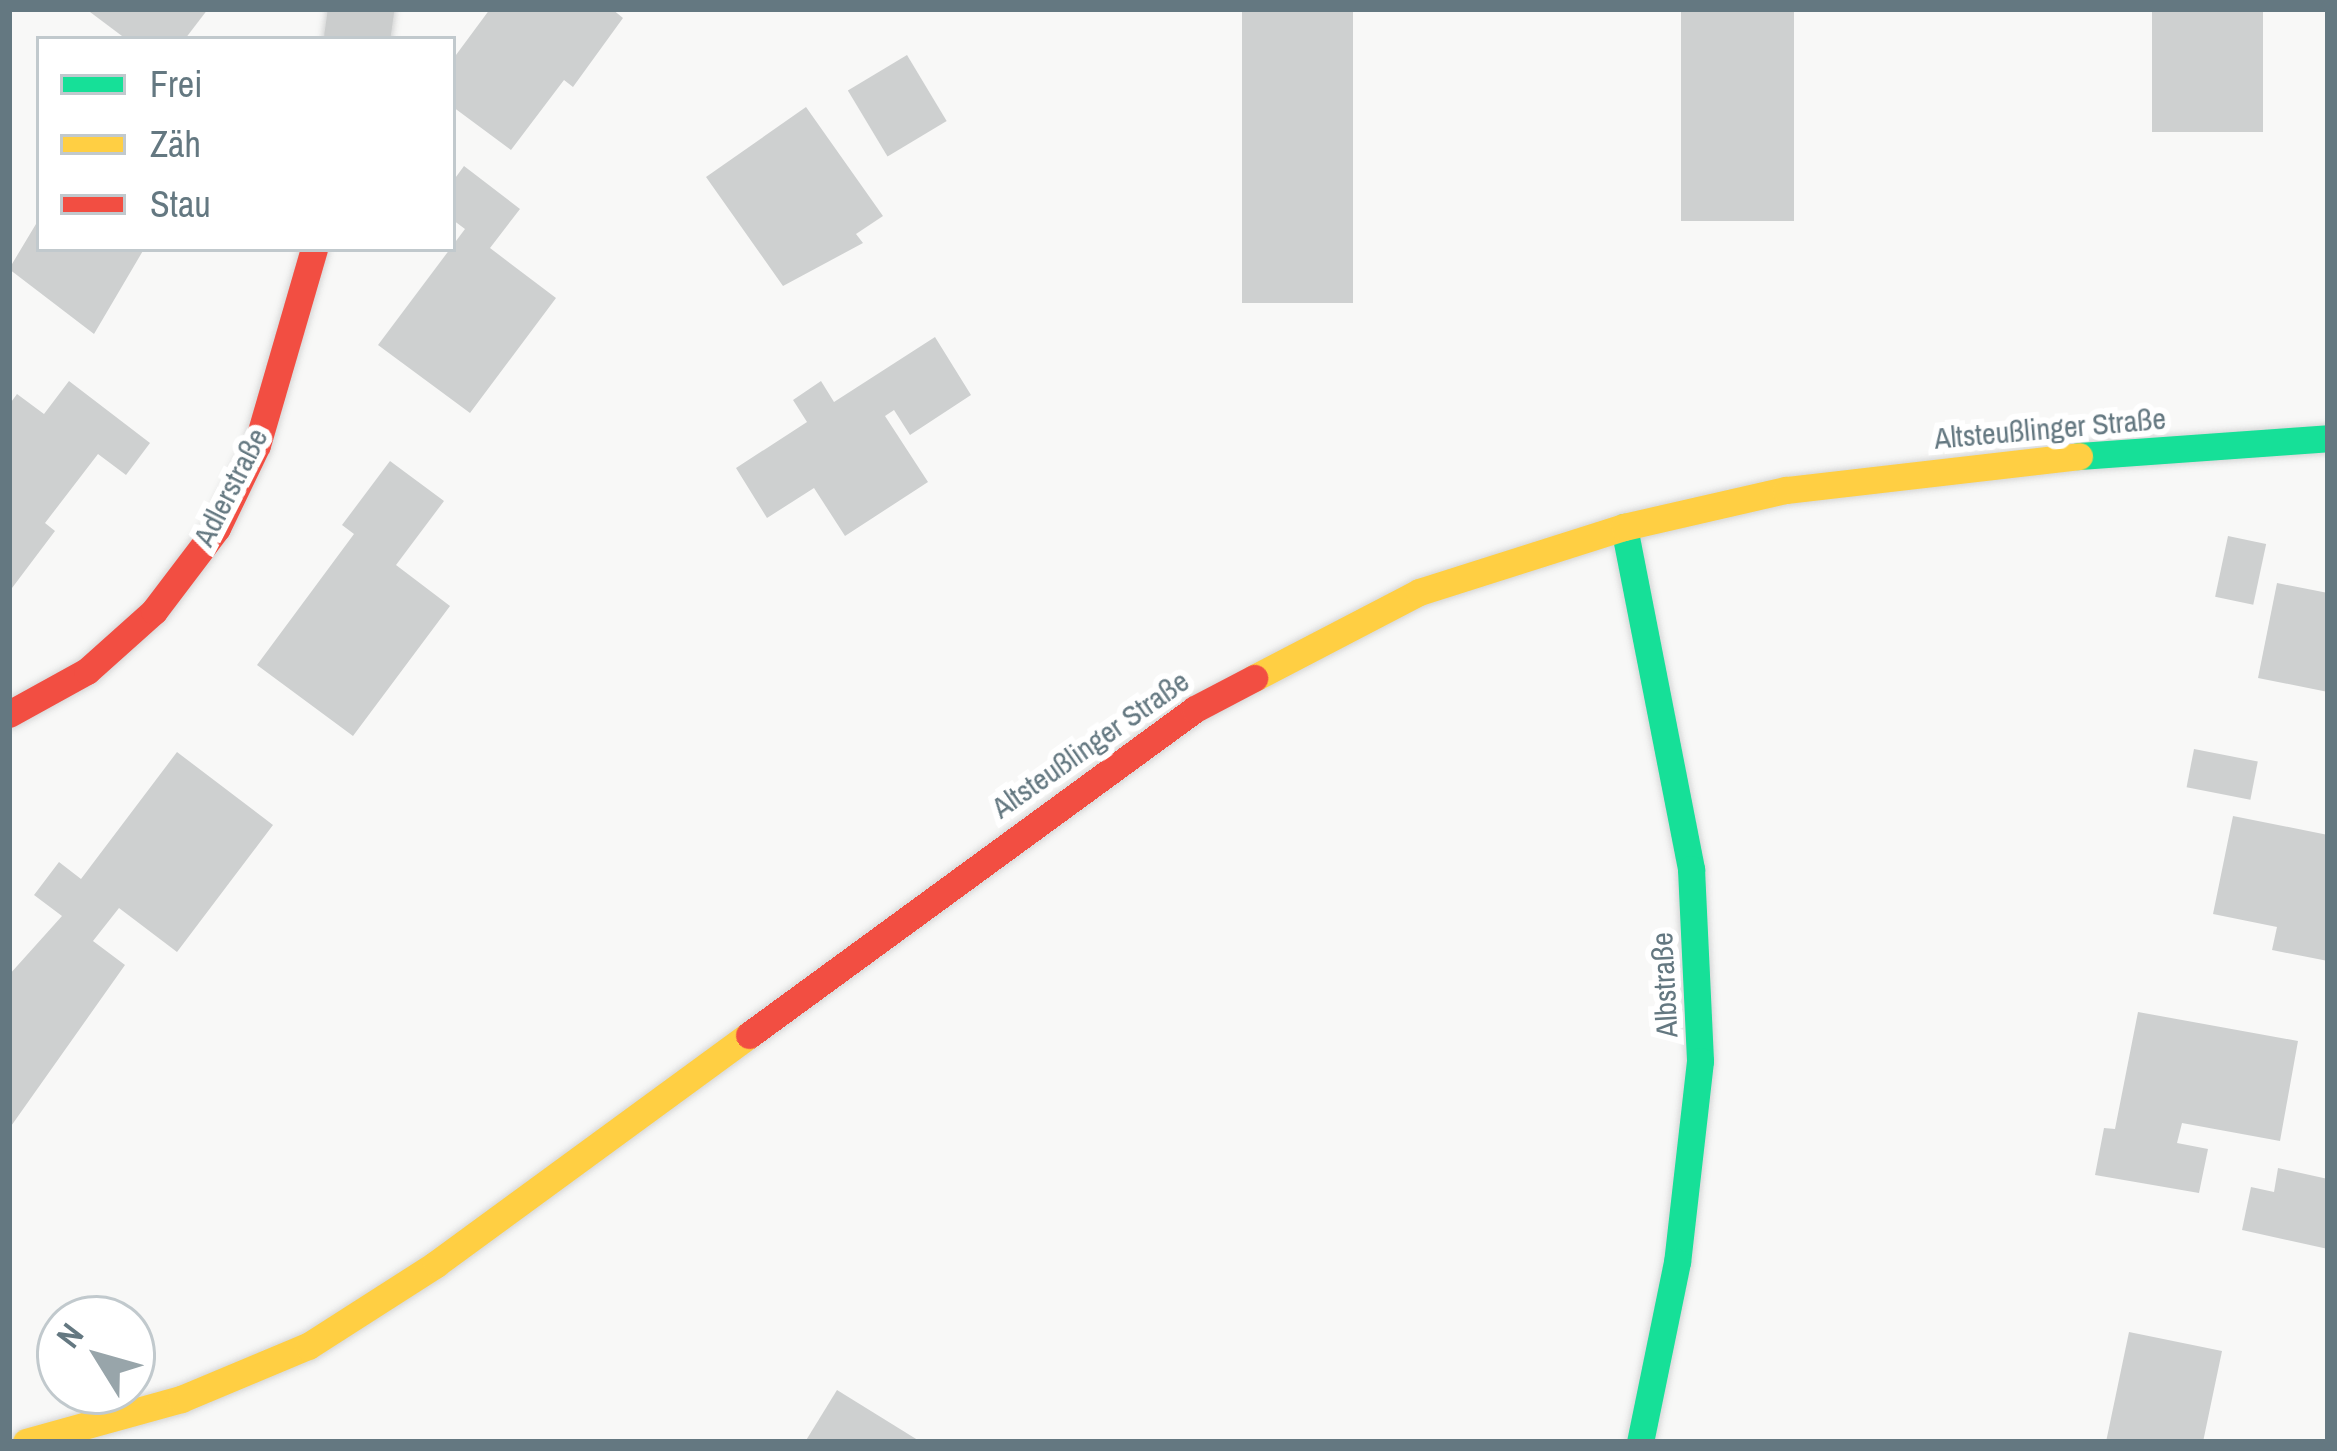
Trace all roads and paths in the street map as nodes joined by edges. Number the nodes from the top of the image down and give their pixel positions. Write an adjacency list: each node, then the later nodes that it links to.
1 (313, 252): 4 (street, Adlerstraße)
2 (2328, 438): 3 (street, Altsteußlinger Straße)
3 (1624, 527): 5 (street, Altsteußlinger Straße); 6 (street, Albstraße)
4 (9, 714)
5 (26, 1442)
6 (1640, 1442)

